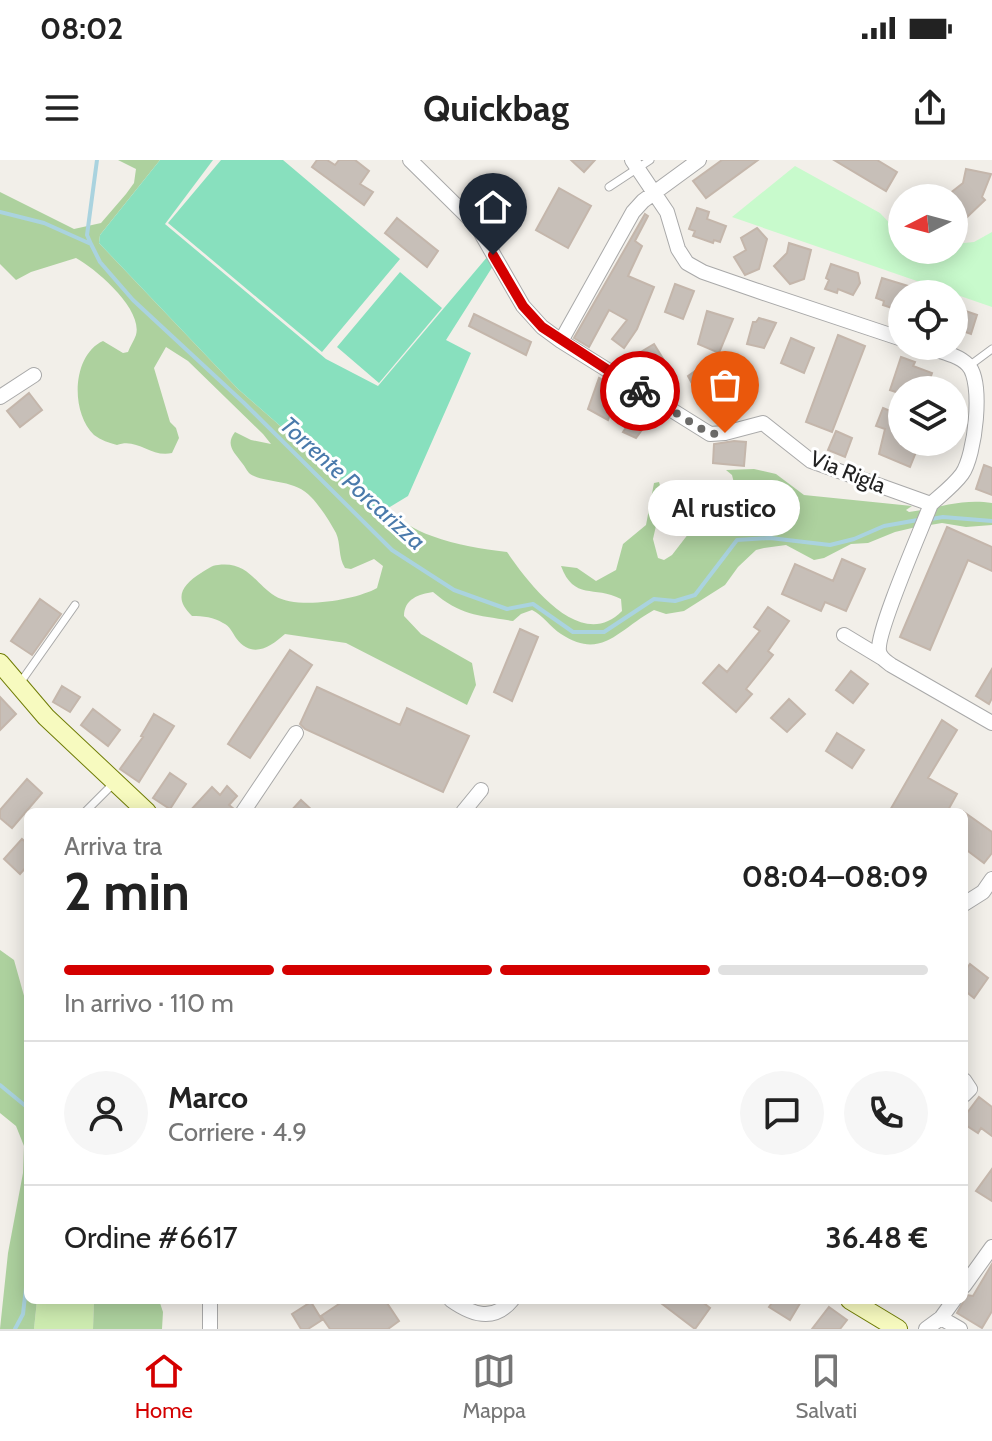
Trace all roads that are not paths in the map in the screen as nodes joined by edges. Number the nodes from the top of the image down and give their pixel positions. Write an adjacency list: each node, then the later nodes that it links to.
1 (410, 160): 7 (street)
2 (699, 160): 5 (street)
3 (640, 163): 4 (lane); 5 (street)
4 (609, 187)
5 (654, 193): 6 (street); 7 (street)
6 (888, 334)
7 (561, 341): 13 (street, Via Rigla)
8 (992, 349): 10 (lane)
9 (962, 360): 10 (street)
10 (969, 366): 13 (street)
11 (34, 375): 12 (street)
12 (0, 397)
13 (927, 514): 16 (street)
14 (75, 605): 18 (lane)
15 (844, 635): 16 (street)
16 (882, 658): 19 (street)
17 (0, 663): 18 (main road)
18 (19, 685): 21 (main road)
19 (992, 723)
20 (296, 733): 25 (street)
21 (115, 782): 23 (lane); 24 (main road)
22 (481, 790): 26 (street)
23 (89, 808)
24 (143, 808)
25 (246, 808)
26 (466, 808)
27 (992, 879): 28 (street)
28 (968, 901)
29 (992, 1247): 30 (street)
30 (968, 1280)
31 (210, 1304): 37 (street)
32 (456, 1304): 33 (street)
33 (508, 1304)
34 (857, 1304): 38 (main road)
35 (951, 1304): 36 (street)
36 (941, 1318): 39 (street); 40 (street)
37 (210, 1329)
38 (898, 1329)
39 (926, 1329)
40 (960, 1329)

